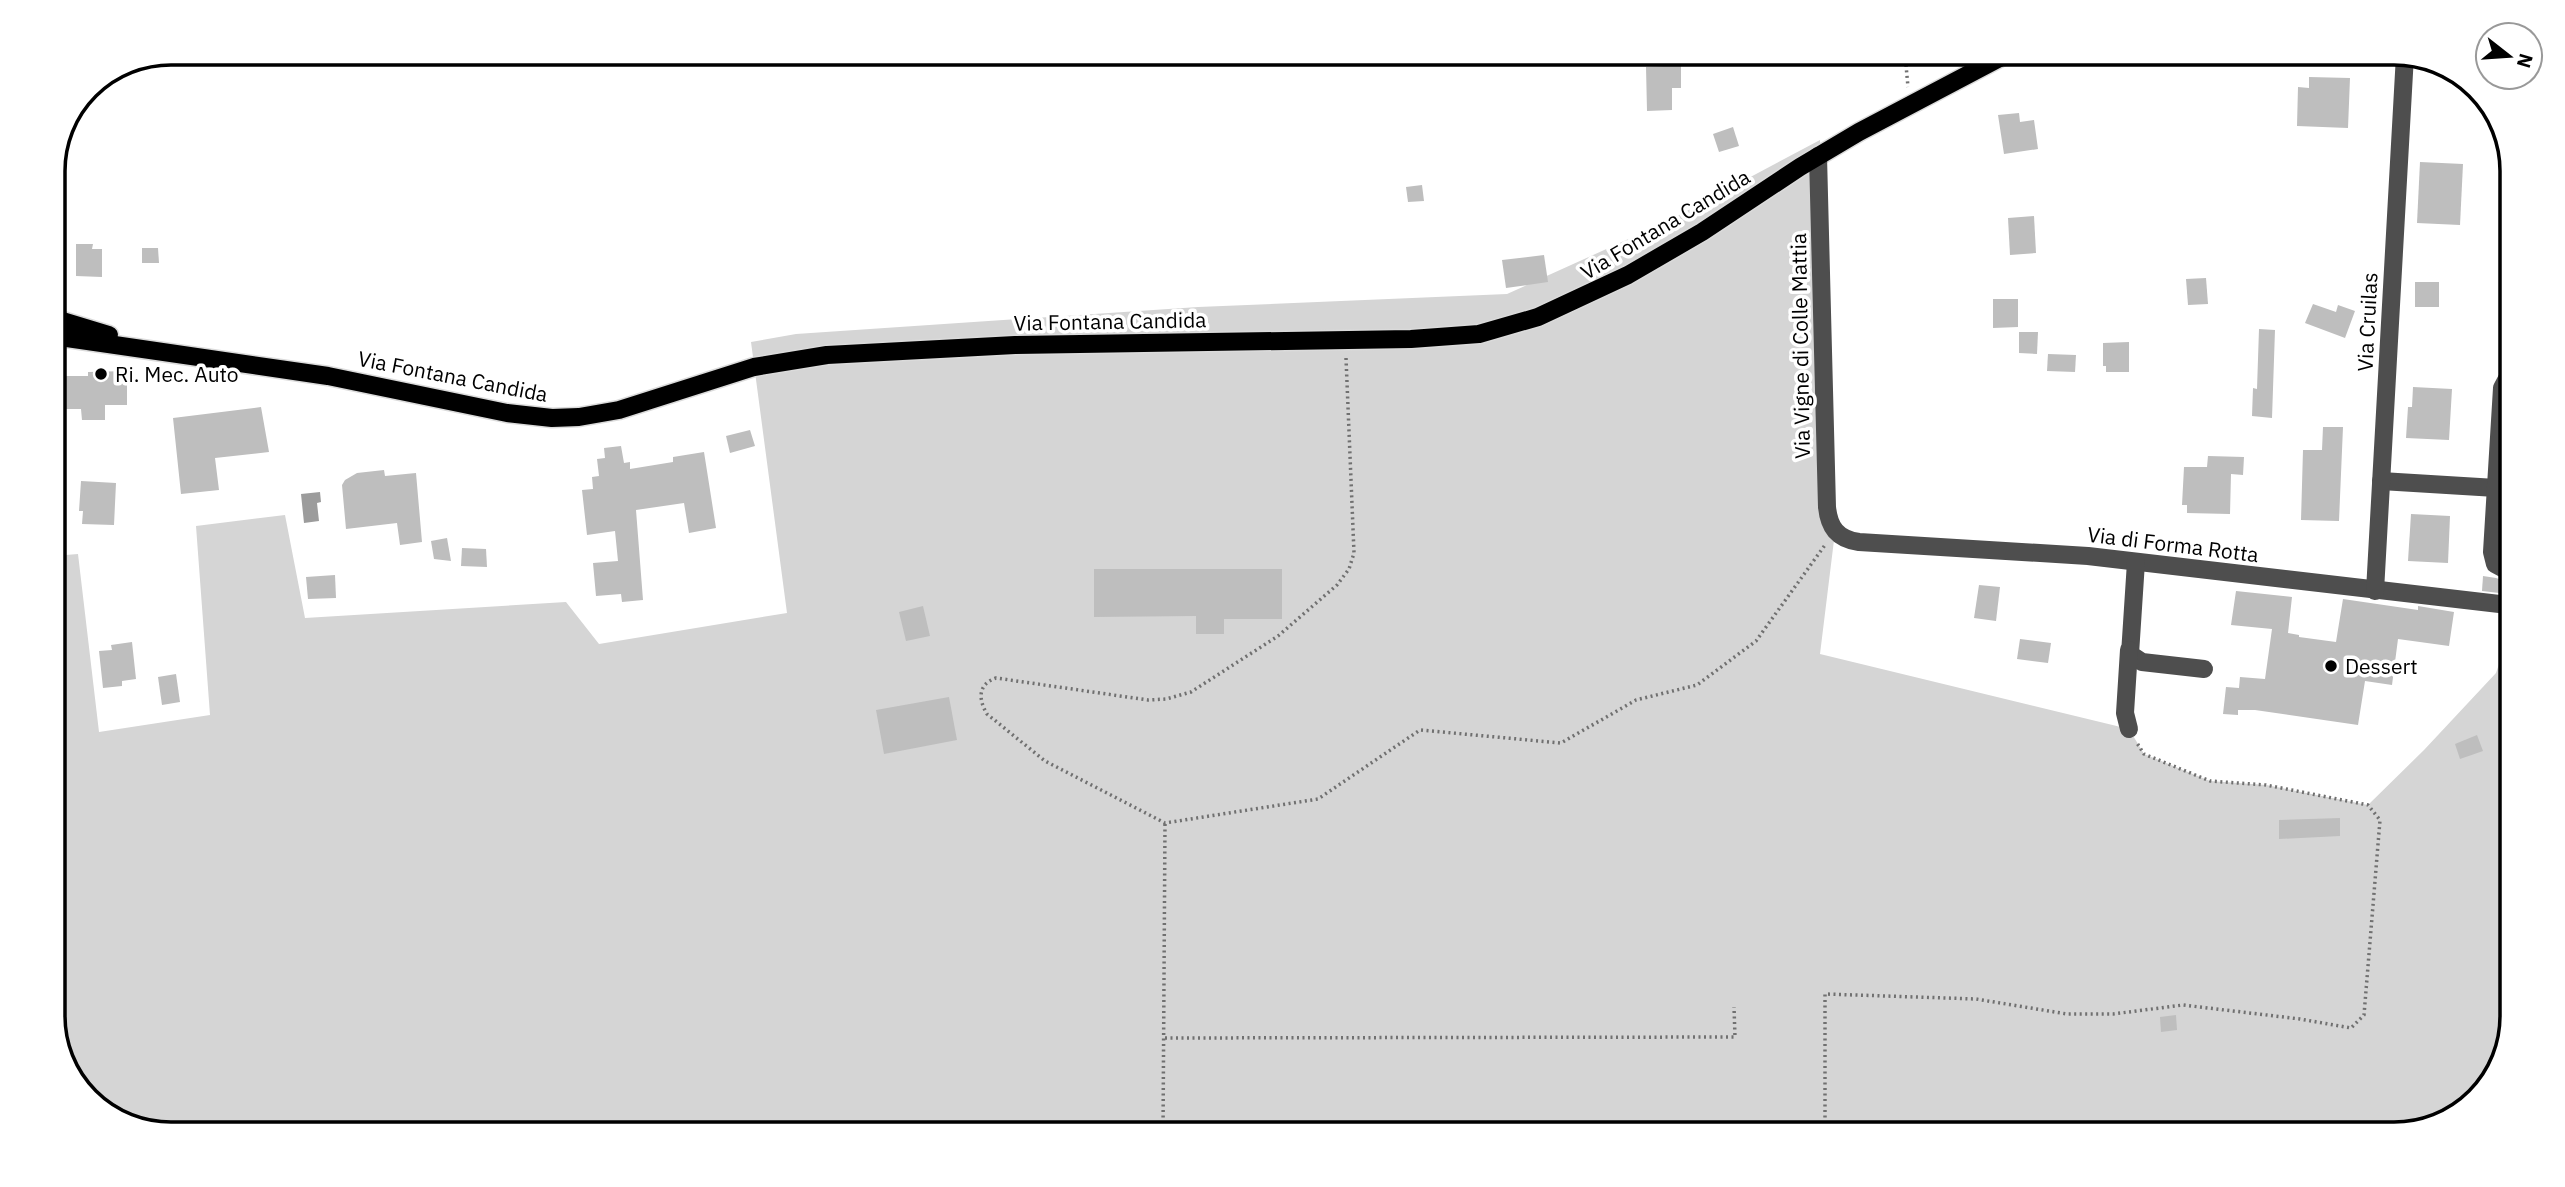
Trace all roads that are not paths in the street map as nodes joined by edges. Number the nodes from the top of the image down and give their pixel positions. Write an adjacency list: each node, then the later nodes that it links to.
1 (1986, 65): 3 (main road, Via Fontana Candida)
2 (2404, 66): 8 (street, Via Cruilas)
3 (1818, 156): 6 (main road, Via Fontana Candida); 10 (street, Via Vigne di Colle Mattia)
4 (65, 322): 6 (main road, Via Fontana Candida)
5 (65, 338): 6 (main road, Via Fontana Candida)
6 (155, 349)
7 (2500, 421): 9 (street)
8 (2381, 481): 9 (street); 13 (street, Via Cruilas)
9 (2496, 488): 12 (street)
10 (1835, 533): 11 (street, Via di Forma Rotta)
11 (2137, 562): 13 (street, Via di Forma Rotta); 15 (street)
12 (2500, 567)
13 (2375, 591): 14 (street, Via di Forma Rotta)
14 (2500, 604)
15 (2129, 650): 16 (street); 17 (street)
16 (2204, 669)
17 (2129, 729)

